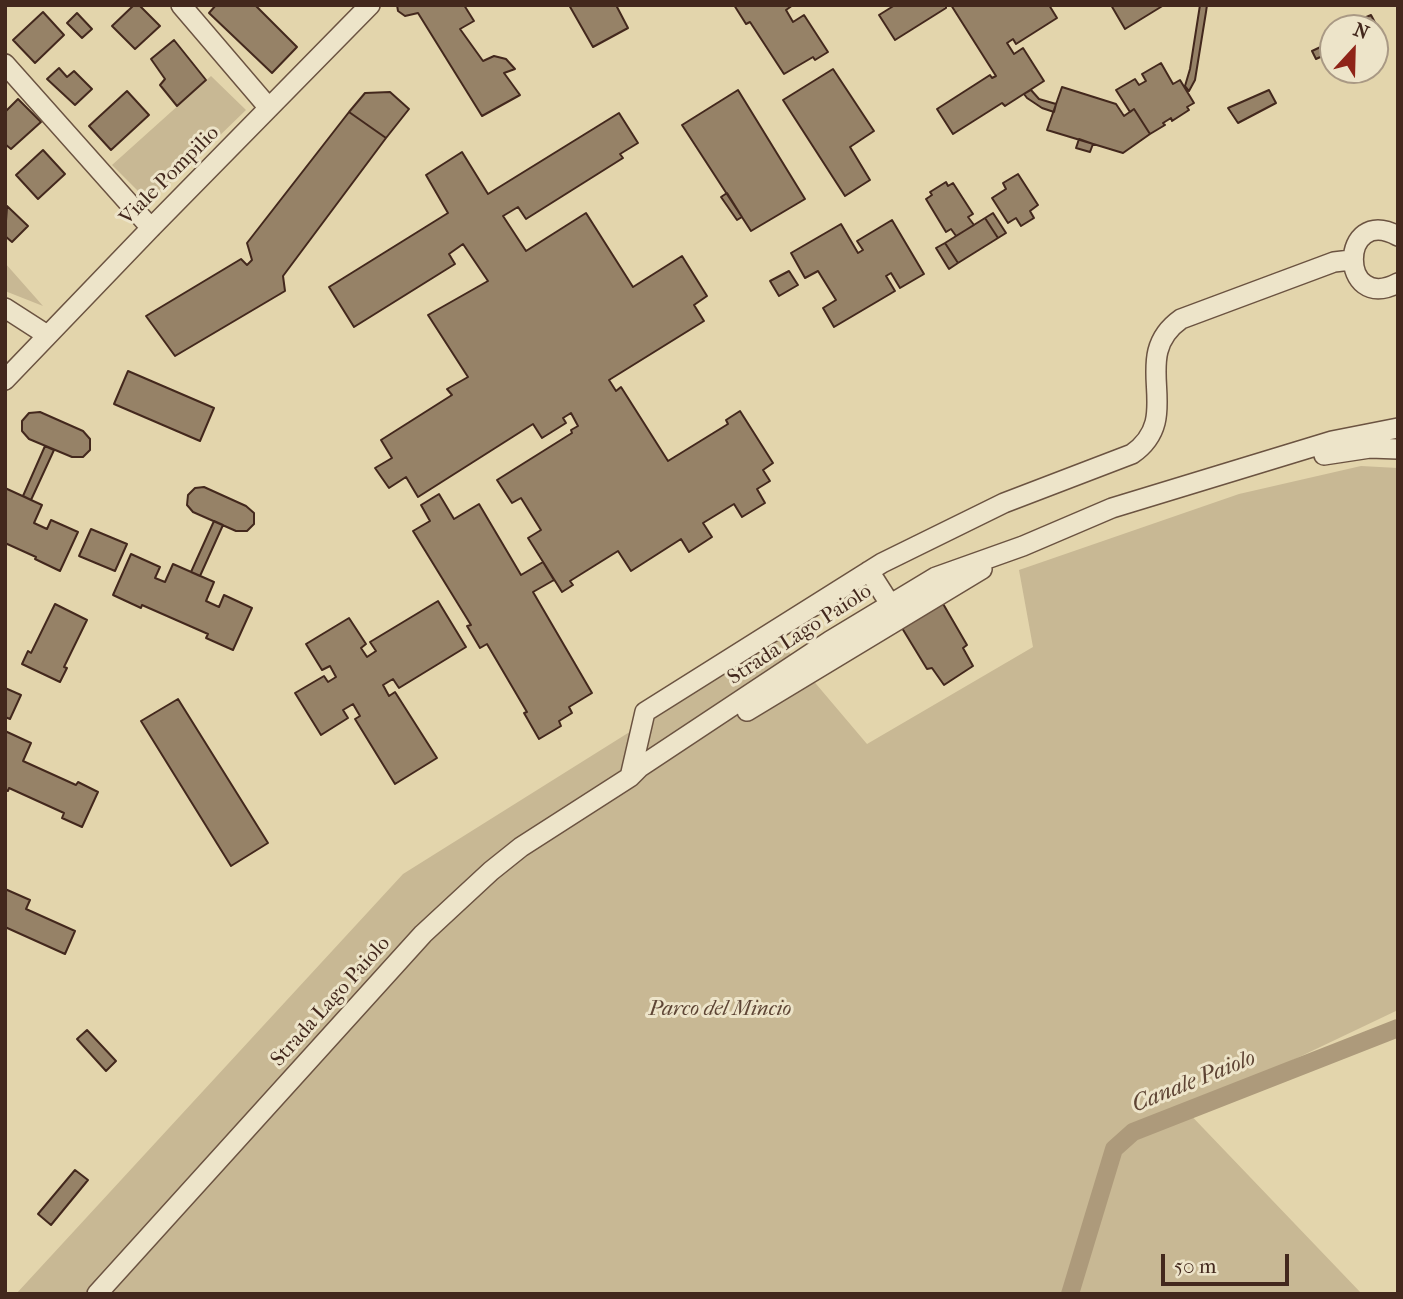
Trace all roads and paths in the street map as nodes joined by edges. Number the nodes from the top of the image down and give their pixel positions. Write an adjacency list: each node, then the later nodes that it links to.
1 (181, 5): 4 (street)
2 (370, 5): 4 (street, Viale Pompilio)
3 (5, 64): 5 (street)
4 (269, 108): 5 (street, Viale Pompilio)
5 (150, 228): 10 (street, Viale Pompilio)
6 (1398, 236): 7 (street)
7 (1351, 260): 8 (street); 16 (street)
8 (1398, 283)
9 (5, 308): 10 (street)
10 (47, 335): 11 (street, Viale Pompilio)
11 (5, 380)
12 (1395, 427): 14 (street, Strada Lago Paiolo)
13 (1398, 449): 14 (street, Strada Lago Paiolo)
14 (1275, 460): 15 (street, Strada Lago Paiolo)
15 (1005, 552): 17 (street, Strada Lago Paiolo); 18 (street, Strada Lago Paiolo)
16 (869, 571): 17 (street); 18 (street)
17 (890, 604): 18 (street, Strada Lago Paiolo)
18 (630, 777): 19 (street, Strada Lago Paiolo)
19 (97, 1294)

